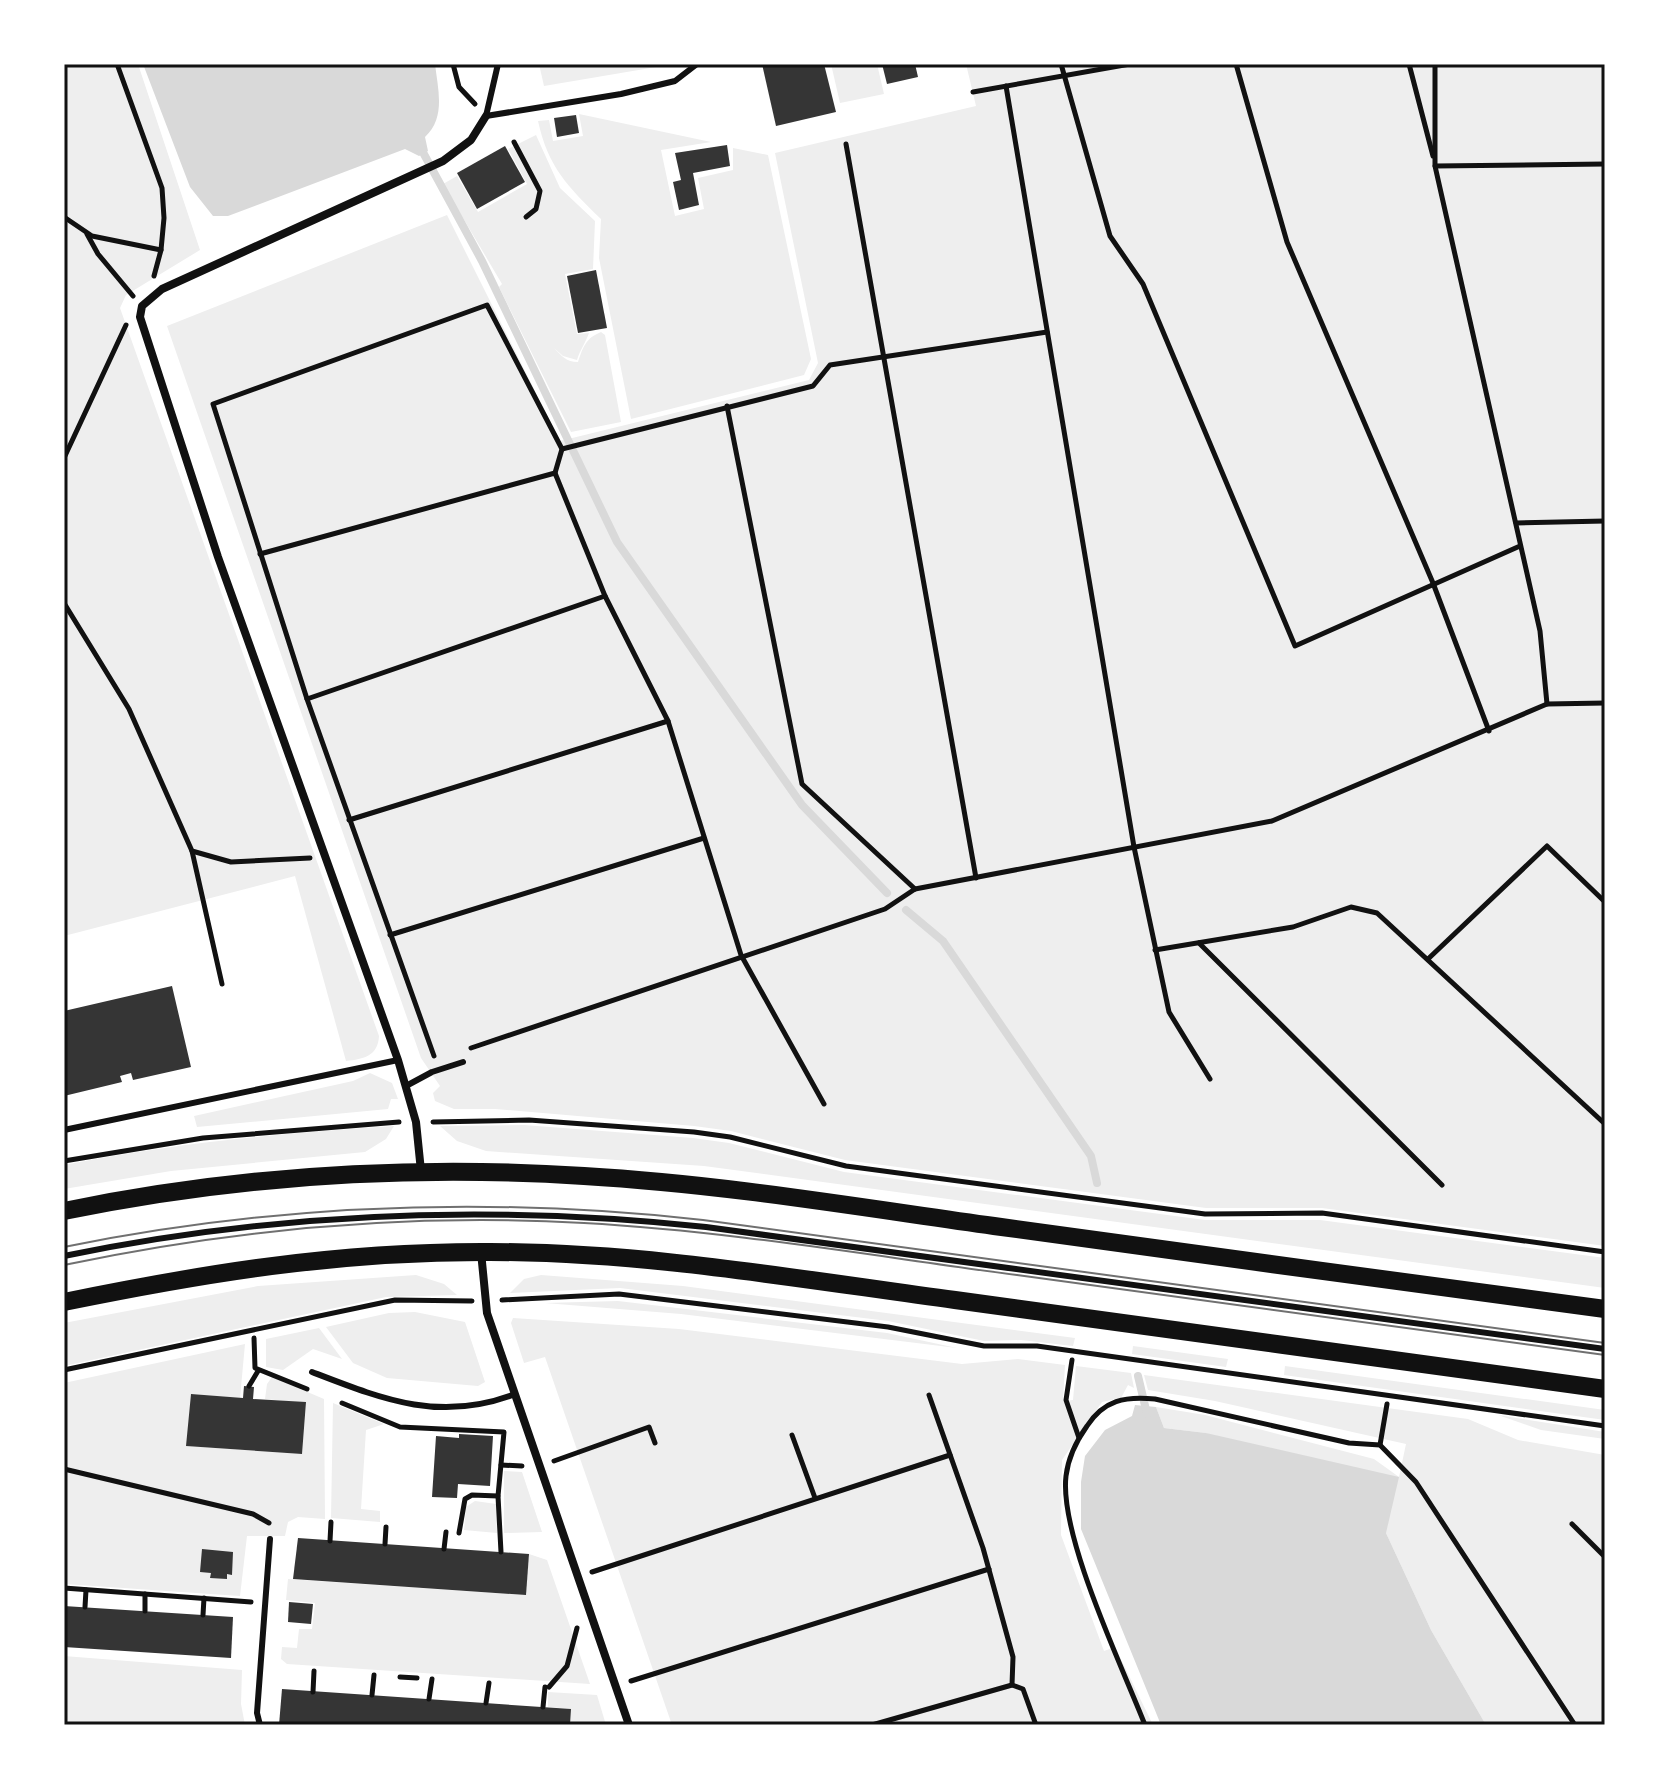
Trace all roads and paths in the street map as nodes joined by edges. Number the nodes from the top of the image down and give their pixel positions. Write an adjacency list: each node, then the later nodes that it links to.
1 (117, 64): 21 (path)
2 (453, 64): 13 (path)
3 (498, 64): 13 (lane)
4 (697, 64): 13 (lane)
5 (1061, 64): 10 (path)
6 (1130, 64): 10 (path)
7 (1236, 64): 34 (path)
8 (1409, 64): 17 (path)
9 (1435, 64): 17 (path)
10 (1064, 76): 11 (path); 34 (path)
11 (1006, 86): 12 (path); 24 (path)
12 (973, 92)
13 (486, 116): 22 (street)
14 (514, 142): 19 (path)
15 (846, 144): 25 (path)
16 (1605, 164): 17 (path)
17 (1435, 166): 31 (path)
18 (64, 217): 20 (path)
19 (526, 217)
20 (86, 231): 21 (path); 23 (path)
21 (161, 250): 22 (path)
22 (150, 298): 23 (street)
23 (142, 306): 28 (path); 46 (street)
24 (1047, 332): 25 (path); 44 (path)
25 (883, 356): 26 (path); 47 (path)
26 (727, 406): 27 (path); 48 (path)
27 (562, 449): 29 (path); 33 (path)
28 (64, 458)
29 (555, 473): 33 (path); 35 (path)
30 (1605, 521): 31 (path)
31 (1516, 523): 32 (path)
32 (1520, 546): 34 (path); 39 (path)
33 (260, 554): 37 (path)
34 (1433, 583): 41 (path)
35 (605, 596): 37 (path); 40 (path)
36 (64, 603): 45 (path)
37 (307, 699): 42 (path)
38 (1605, 703): 39 (path)
39 (1547, 704): 41 (path)
40 (668, 721): 42 (path); 43 (path)
41 (1489, 731): 44 (path)
42 (349, 820): 50 (path)
43 (704, 838): 50 (path); 53 (path)
44 (1134, 847): 47 (path); 52 (path)
45 (192, 851): 46 (path); 55 (path)
46 (326, 858): 57 (street)
47 (976, 878): 48 (path)
48 (915, 889): 53 (path)
49 (1605, 902): 54 (path)
50 (390, 935): 59 (path)
51 (1198, 943): 52 (path); 54 (path); 69 (path)
52 (1155, 950): 60 (path)
53 (741, 955): 56 (path); 62 (path)
54 (1428, 959): 65 (path)
55 (222, 984)
56 (465, 1050)
57 (398, 1060): 61 (street); 66 (lane)
58 (463, 1062): 59 (lane)
59 (432, 1072): 61 (lane)
60 (1210, 1079)
61 (406, 1086): 68 (street)
62 (824, 1104)
63 (397, 1122): 67 (path)
64 (434, 1122): 72 (path)
65 (1605, 1124)
66 (64, 1130)
67 (64, 1161)
68 (421, 1172): 70 (main road); 76 (main road)
69 (1442, 1185)
70 (64, 1211)
71 (481, 1252): 74 (street); 75 (main road); 83 (main road)
72 (1605, 1252)
73 (64, 1256): 77 (lane)
74 (484, 1300): 79 (path); 84 (street); 87 (path)
75 (64, 1302)
76 (1605, 1309)
77 (1605, 1349)
78 (1072, 1360): 90 (path)
79 (64, 1370)
80 (258, 1371): 82 (path)
81 (312, 1372): 84 (lane)
82 (249, 1386)
83 (1605, 1389)
84 (515, 1394): 136 (street)
85 (929, 1395): 93 (path)
86 (1387, 1404): 92 (path)
87 (1605, 1426)
88 (504, 1432): 95 (path)
89 (792, 1435): 99 (path)
90 (1079, 1438): 92 (path); 139 (path)
91 (655, 1443): 94 (path)
92 (1380, 1445): 140 (path)
93 (950, 1455): 99 (path); 111 (path)
94 (553, 1461)
95 (501, 1465): 96 (path); 98 (path)
96 (522, 1466)
97 (64, 1469): 105 (path)
98 (498, 1496): 104 (path); 109 (path)
99 (815, 1498): 112 (path)
100 (331, 1522): 106 (path)
101 (1572, 1524): 110 (path)
102 (386, 1527): 107 (path)
103 (446, 1532): 108 (path)
104 (459, 1533)
105 (270, 1539): 117 (lane)
106 (330, 1541)
107 (385, 1544)
108 (444, 1549)
109 (501, 1552)
110 (1605, 1557)
111 (989, 1569): 127 (path); 129 (path)
112 (592, 1572)
113 (64, 1588): 114 (path)
114 (86, 1590): 115 (path); 118 (path)
115 (145, 1594): 116 (path); 119 (path)
116 (204, 1598): 117 (path); 120 (path)
117 (264, 1603): 135 (lane)
118 (85, 1607)
119 (145, 1611)
120 (203, 1615)
121 (578, 1627): 134 (path)
122 (314, 1671): 130 (path)
123 (374, 1675): 131 (path)
124 (400, 1677): 125 (path)
125 (417, 1678)
126 (432, 1679): 132 (path)
127 (631, 1681)
128 (489, 1683): 133 (path)
129 (1012, 1685): 137 (path); 138 (path)
130 (313, 1692)
131 (372, 1695)
132 (429, 1699)
133 (486, 1703)
134 (543, 1707)
135 (260, 1725)
136 (629, 1725)
137 (872, 1725)
138 (1036, 1725)
139 (1145, 1725)
140 (1575, 1725)

